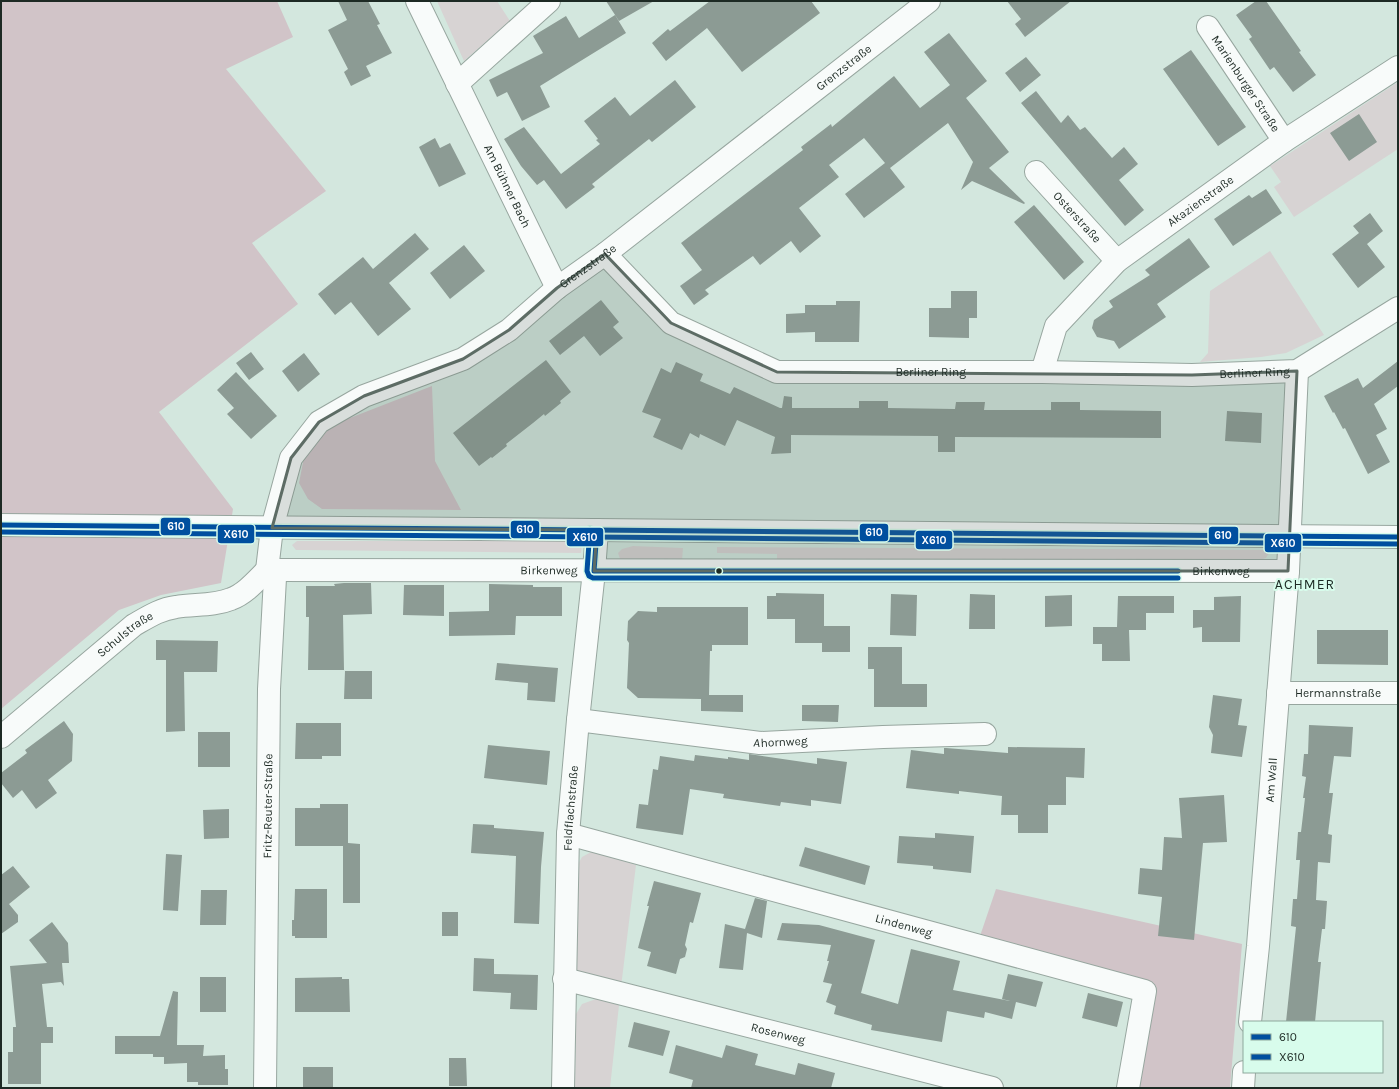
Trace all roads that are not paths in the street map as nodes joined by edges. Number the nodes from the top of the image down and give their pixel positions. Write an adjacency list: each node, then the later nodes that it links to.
1 (417, 1): 6 (street, Am Bühner Bach)
2 (549, 1): 6 (street)
3 (929, 1): 9 (street, Grenzstraße)
4 (1208, 27): 7 (street, Marienburger Straße)
5 (1398, 67): 7 (street, Akazienstraße)
6 (457, 84): 11 (street, Am Bühner Bach)
7 (1284, 141): 10 (street, Akazienstraße)
8 (1036, 172): 10 (street, Osterstraße)
9 (605, 254): 11 (street, Grenzstraße); 14 (street, Berliner Ring)
10 (1118, 261): 14 (street, Akazienstraße)
11 (557, 288): 16 (street, Grenzstraße)
12 (1398, 308): 13 (street, Berliner Ring)
13 (1297, 371): 14 (street, Berliner Ring); 18 (street, Berliner Ring)
14 (1042, 372)
15 (1, 525): 16 (street)
16 (272, 528): 17 (street); 20 (street)
17 (597, 530): 18 (street); 21 (street, Feldflachstraße)
18 (1290, 537): 19 (street); 22 (street, Am Wall)
19 (1398, 538)
20 (266, 570): 21 (street, Birkenweg); 27 (street, Schulstraße); 32 (street, Fritz-Reuter-Straße)
21 (594, 571): 22 (street, Birkenweg); 25 (street, Feldflachstraße)
22 (1288, 571): 23 (street, Am Wall)
23 (1278, 693): 24 (street, Hermannstraße); 30 (street, Am Wall)
24 (1398, 693)
25 (578, 720): 26 (street, Ahornweg); 28 (street, Feldflachstraße)
26 (985, 734)
27 (1, 737)
28 (568, 834): 29 (street, Feldflachstraße); 35 (street, Lindenweg)
29 (564, 979): 33 (street, Feldflachstraße); 34 (street, Rosenweg)
30 (1250, 1021)
31 (1244, 1073): 36 (street)
32 (265, 1088)
33 (563, 1088)
34 (992, 1088)
35 (1128, 1088)
36 (1243, 1088)

